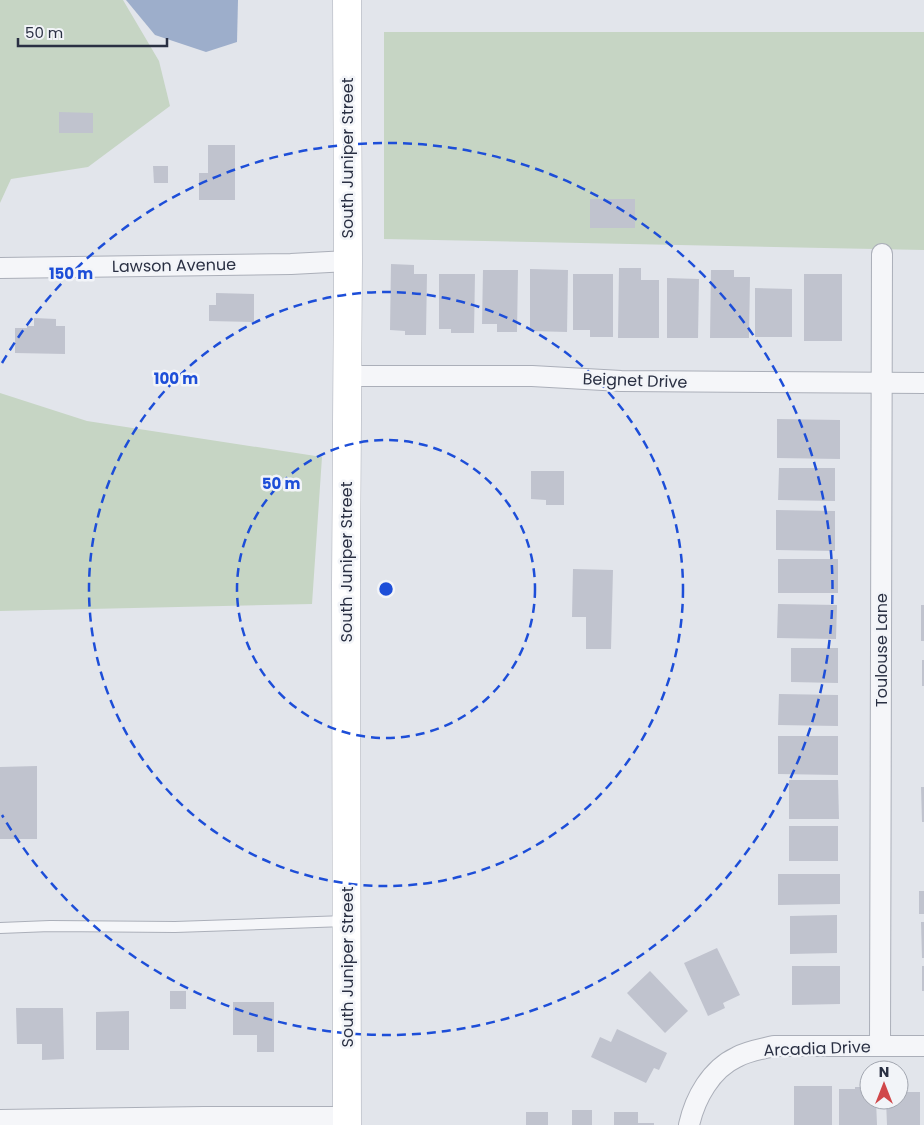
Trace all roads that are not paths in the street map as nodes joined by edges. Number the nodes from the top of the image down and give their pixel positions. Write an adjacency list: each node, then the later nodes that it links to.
1 (346, 0): 3 (street, South Juniper Street)
2 (882, 254): 6 (street, Toulouse Lane)
3 (348, 261): 4 (street, Lawson Avenue); 5 (street, South Juniper Street)
4 (0, 268)
5 (346, 376): 6 (street, Beignet Drive); 8 (street, South Juniper Street)
6 (881, 383): 7 (street, Beignet Drive); 10 (street, Toulouse Lane)
7 (924, 383)
8 (346, 921): 9 (lane); 13 (street, South Juniper Street)
9 (0, 928)
10 (880, 1046): 11 (street, Arcadia Drive); 14 (street, Arcadia Drive)
11 (924, 1046)
12 (0, 1120): 13 (street)
13 (347, 1121)
14 (689, 1125)

